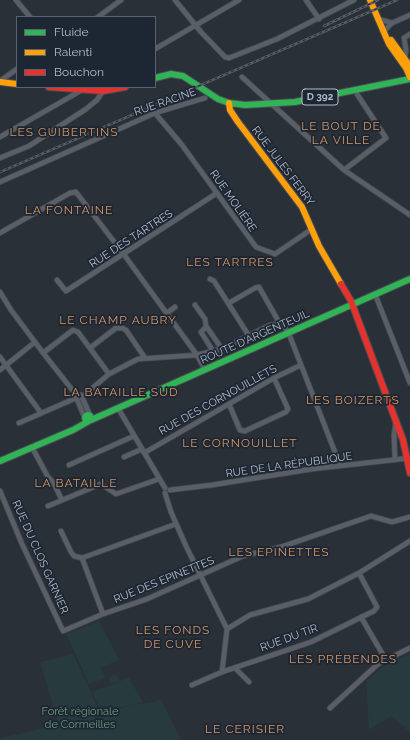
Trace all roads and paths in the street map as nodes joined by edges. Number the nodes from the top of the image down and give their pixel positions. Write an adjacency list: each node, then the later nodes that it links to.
1 (16, 0): 9 (street)
2 (121, 0): 10 (street)
3 (175, 0): 14 (street)
4 (239, 0): 14 (street)
5 (306, 0): 11 (street)
6 (354, 0): 11 (street)
7 (370, 0): 12 (main road)
8 (410, 15): 13 (street)
9 (29, 16)
10 (99, 16)
11 (319, 19): 14 (street)
12 (378, 20): 13 (street); 15 (main road)
13 (392, 23): 15 (street)
14 (196, 26): 17 (street)
15 (385, 33): 18 (main road); 23 (main road)
16 (410, 34): 18 (street)
17 (156, 48)
18 (405, 58): 19 (main road)
19 (410, 66)
20 (16, 70): 24 (street)
21 (242, 77): 34 (street)
22 (156, 78): 33 (main road, D 392)
23 (410, 78): 34 (main road, D 392)
24 (0, 82): 25 (main road)
25 (16, 84)
26 (59, 88): 30 (main road)
27 (85, 88): 30 (street)
28 (114, 88): 29 (main road)
29 (102, 89): 30 (main road); 37 (street)
30 (80, 90): 36 (street)
31 (357, 94): 38 (street)
32 (205, 98): 35 (street, RUE RACINE)
33 (229, 103): 34 (main road, D 392); 42 (main road, RUE JULES FERRY)
34 (273, 104): 38 (street)
35 (155, 113): 39 (street, RUE RACINE); 40 (street, RUE MOLIÈRE)
36 (0, 137)
37 (0, 158)
38 (344, 170): 41 (street)
39 (0, 182)
40 (217, 193): 42 (street, RUE MOLIÈRE); 44 (street, RUE DES TARTRES)
41 (410, 215)
42 (312, 229): 52 (main road, RUE JULES FERRY)
43 (0, 233): 44 (street)
44 (124, 254): 47 (street, RUE DES TARTRES); 54 (street)
45 (210, 279): 50 (street)
46 (410, 279): 48 (main road, ROUTE D'ARGENTEUIL)
47 (57, 280)
48 (375, 294): 52 (main road, ROUTE D'ARGENTEUIL); 73 (street)
49 (1, 295): 59 (street)
50 (228, 303): 55 (street); 58 (street)
51 (196, 305): 61 (street)
52 (352, 305): 57 (main road, ROUTE D'ARGENTEUIL); 79 (main road, RUE JULES FERRY)
53 (175, 307): 54 (street)
54 (166, 313): 64 (street)
55 (280, 324): 57 (street); 58 (street)
56 (204, 329): 62 (street)
57 (288, 333): 67 (street); 70 (main road, ROUTE D'ARGENTEUIL)
58 (250, 336): 61 (street)
59 (35, 342): 63 (street); 68 (street)
60 (90, 348): 63 (street); 66 (street); 71 (street)
61 (222, 349): 62 (street)
62 (214, 351): 64 (street)
63 (43, 353): 74 (street)
64 (197, 356): 66 (street); 70 (street)
65 (0, 357): 68 (street)
66 (145, 358): 71 (street)
67 (301, 365): 72 (street, RUE DES CORNOUILLETS); 89 (street)
68 (6, 366): 69 (street); 77 (street)
69 (0, 370)
70 (205, 370): 76 (main road, ROUTE D'ARGENTEUIL)
71 (110, 374): 74 (street)
72 (274, 378): 75 (street, RUE DES CORNOUILLETS); 75 (street)
73 (410, 382)
74 (78, 397): 77 (street); 78 (street)
75 (229, 404): 83 (street, RUE DES CORNOUILLETS)
76 (118, 408): 78 (main road, ROUTE D'ARGENTEUIL); 81 (street)
77 (41, 413): 80 (street)
78 (88, 418): 87 (main road, ROUTE D'ARGENTEUIL)
79 (396, 421): 85 (main road, RUE JULES FERRY); 86 (street)
80 (19, 423)
81 (134, 436): 83 (street); 88 (street)
82 (34, 451): 94 (street)
83 (143, 451): 84 (street, RUE DES CORNOUILLETS); 91 (street)
84 (124, 457)
85 (408, 458): 86 (street, RUE DE LA RÉPUBLIQUE); 90 (main road, RUE JULES FERRY)
86 (395, 460): 89 (street, RUE DE LA RÉPUBLIQUE)
87 (0, 461)
88 (69, 464)
89 (340, 465): 92 (street, RUE DE LA RÉPUBLIQUE)
90 (410, 474)
91 (159, 479): 92 (street); 94 (street)
92 (167, 490): 97 (street)
93 (0, 491): 106 (street, RUE DU CLOS GARNIER)
94 (62, 500): 95 (street)
95 (48, 506)
96 (410, 517): 102 (street, RUE DES EPINETTES)
97 (176, 524): 100 (street); 102 (street)
98 (61, 530): 100 (street)
99 (410, 541): 101 (street)
100 (82, 558): 103 (street)
101 (359, 573): 104 (street, RUE DU TIR); 105 (street)
102 (200, 576): 103 (street, RUE DES EPINETTES); 105 (street)
103 (103, 614): 106 (street, RUE DES EPINETTES)
104 (361, 618): 108 (street); 109 (street, RUE DU TIR)
105 (227, 629): 110 (street)
106 (63, 631)
107 (410, 648): 108 (street)
108 (386, 660): 113 (street)
109 (235, 668): 110 (street, RUE DU TIR); 111 (street)
110 (222, 672): 112 (street, RUE DU TIR)
111 (249, 682)
112 (192, 685)
113 (330, 708)

